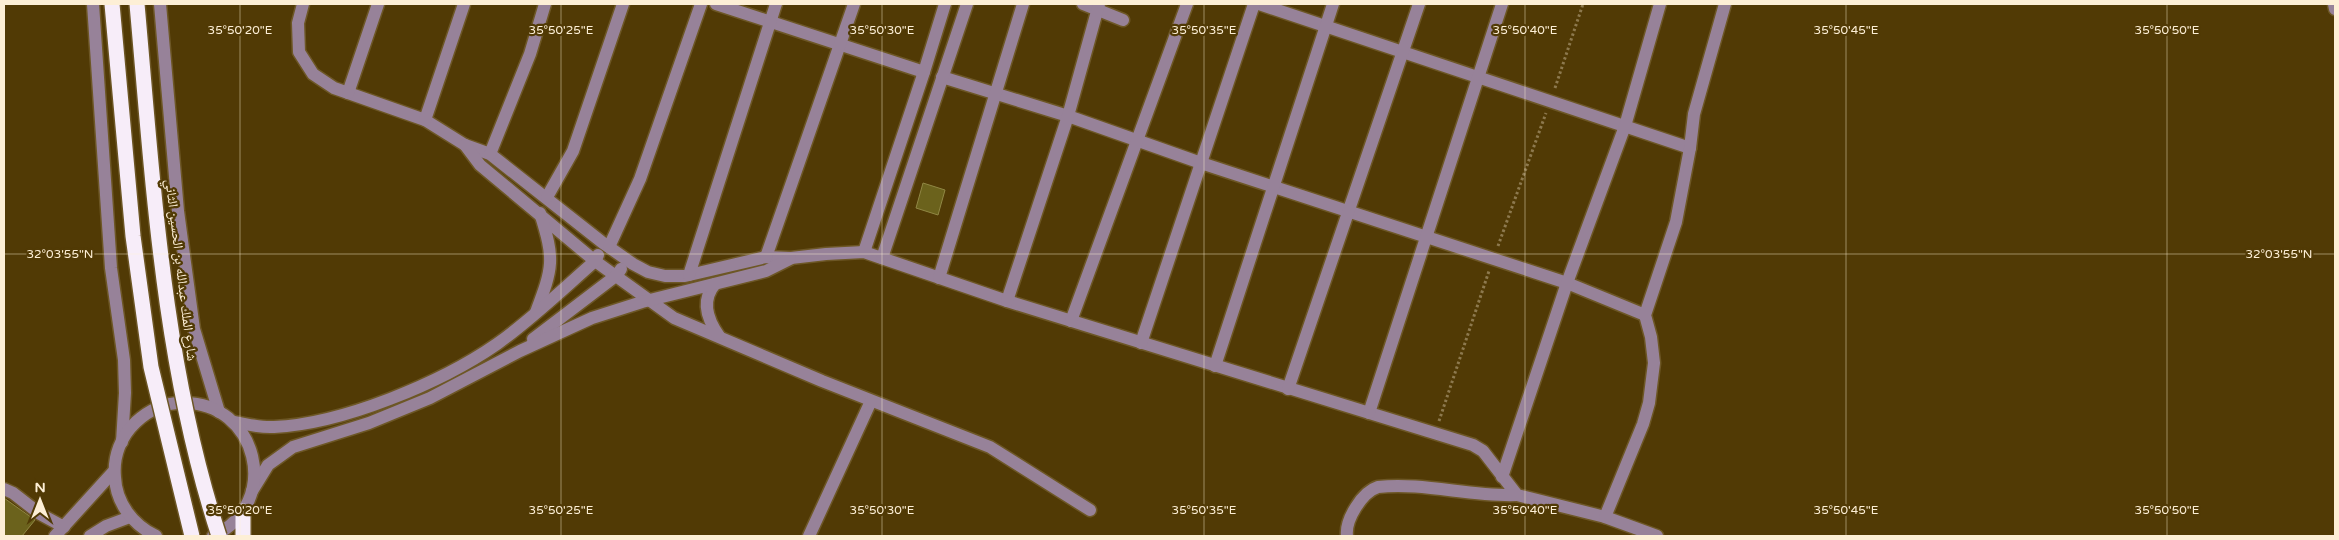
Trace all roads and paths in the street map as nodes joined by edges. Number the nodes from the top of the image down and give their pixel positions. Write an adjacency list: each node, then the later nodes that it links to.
1 (93, 4): 82 (street)
2 (112, 4): 95 (highway, bridge)
3 (137, 4): 97 (highway, شارع الملك عبدالله بن الحسين الثاني, bridge)
4 (160, 4): 78 (street)
5 (303, 4): 38 (street)
6 (378, 4): 38 (street)
7 (464, 4): 42 (street)
8 (545, 4): 47 (street)
9 (623, 4): 50 (street)
10 (701, 4): 54 (street)
11 (716, 4): 31 (street)
12 (776, 4): 31 (street)
13 (854, 4): 33 (street)
14 (945, 4): 35 (street)
15 (968, 4): 36 (street)
16 (1023, 4): 39 (street)
17 (1083, 4): 28 (street)
18 (1186, 4): 44 (street)
19 (1254, 4): 48 (street)
20 (1259, 4): 32 (street)
21 (1333, 4): 32 (street)
22 (1419, 4): 34 (street)
23 (1502, 4): 37 (street)
24 (1584, 4): 40 (path)
25 (1660, 4): 43 (street)
26 (1725, 4): 46 (street)
27 (2334, 4): 29 (street)
28 (1098, 6): 30 (street); 41 (street)
29 (2335, 9)
30 (1123, 20)
31 (771, 22): 33 (street); 63 (street)
32 (1326, 26): 34 (street); 49 (street)
33 (840, 45): 35 (street); 56 (street)
34 (1403, 52): 37 (street); 51 (street)
35 (924, 72): 55 (street)
36 (942, 77): 39 (street); 58 (street)
37 (1480, 78): 40 (street); 53 (street)
38 (348, 93): 42 (street)
39 (995, 93): 41 (street); 64 (street)
40 (1550, 101): 43 (street); 59 (path)
41 (1068, 116): 44 (street); 68 (street)
42 (425, 120): 45 (street)
43 (1624, 126): 46 (street); 65 (street)
44 (1137, 141): 48 (street); 71 (street)
45 (465, 145): 47 (street); 52 (street)
46 (1690, 148): 70 (street)
47 (490, 154): 50 (street)
48 (1201, 163): 49 (street); 73 (street)
49 (1274, 186): 51 (street); 75 (street)
50 (547, 197): 54 (street)
51 (1349, 212): 53 (street); 76 (street)
52 (540, 213): 61 (street); 69 (street)
53 (1426, 237): 59 (street); 79 (street)
54 (606, 245): 60 (street); 61 (street)
55 (864, 252): 57 (street); 58 (street)
56 (766, 257): 57 (street); 63 (street)
57 (791, 258): 66 (street)
58 (882, 258): 64 (street)
59 (1493, 259): 65 (street); 81 (path)
60 (626, 260): 62 (street); 63 (street)
61 (596, 261): 62 (street); 69 (street)
62 (617, 275): 67 (street); 74 (street)
63 (689, 275)
64 (939, 278): 68 (street)
65 (1567, 283): 70 (street); 84 (street)
66 (715, 284): 67 (street); 72 (street)
67 (650, 301): 72 (street); 74 (street)
68 (1007, 301): 71 (street)
69 (536, 313): 80 (street)
70 (1645, 315): 91 (street)
71 (1071, 321): 73 (street)
72 (718, 336): 77 (street)
73 (1141, 343): 75 (street)
74 (520, 350): 86 (street)
75 (1215, 366): 76 (street)
76 (1288, 389): 79 (street)
77 (870, 401): 88 (street); 99 (street)
78 (219, 412): 80 (street); 82 (street)
79 (1369, 413): 81 (street)
80 (233, 422): 86 (street)
81 (1435, 433): 84 (street)
82 (122, 442): 83 (street)
83 (114, 471): 90 (street); 92 (street)
84 (1502, 477): 87 (street)
85 (4, 489): 92 (street)
86 (252, 491): 89 (street)
87 (1517, 495): 91 (street); 100 (street)
88 (1090, 510)
89 (243, 511): 96 (street); 98 (highway)
90 (130, 517): 93 (street); 94 (street)
91 (1605, 517): 101 (street)
92 (60, 531)
93 (90, 536)
94 (156, 536)
95 (192, 536)
96 (213, 536)
97 (219, 536)
98 (243, 536)
99 (809, 536)
100 (1346, 536)
101 (1658, 536)

